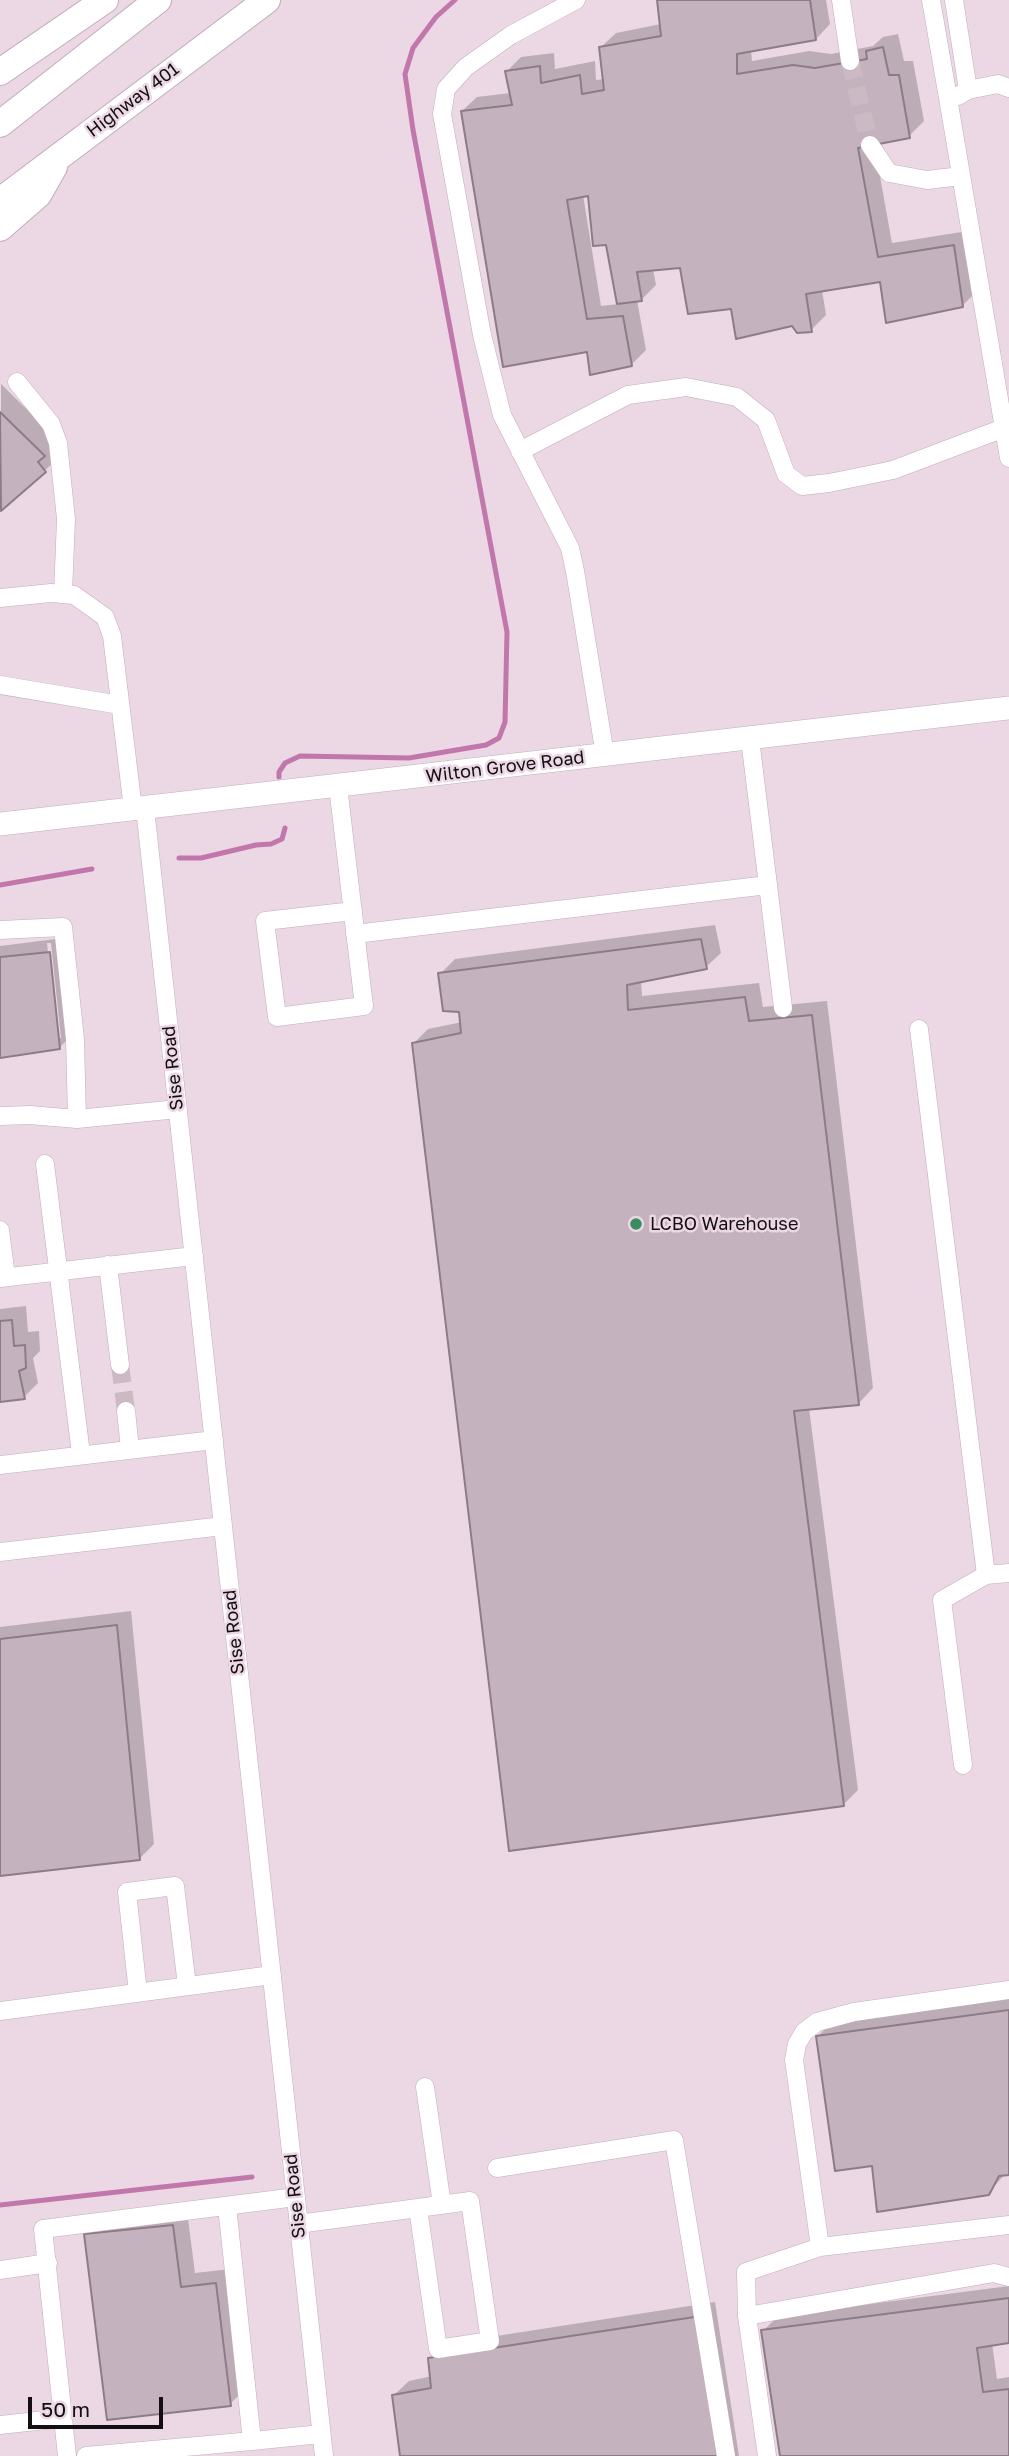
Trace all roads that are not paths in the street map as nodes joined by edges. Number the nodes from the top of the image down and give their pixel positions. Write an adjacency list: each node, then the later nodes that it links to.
1 (105, 0): 9 (highway)
2 (158, 0): 12 (highway)
3 (267, 0): 14 (highway, Highway 401)
4 (576, 0): 20 (street)
5 (841, 0): 8 (street)
6 (931, 0): 11 (street)
7 (954, 0): 11 (street)
8 (850, 61)
9 (0, 72)
10 (1009, 88): 11 (street)
11 (958, 95): 15 (street)
12 (0, 124)
13 (870, 145): 15 (street)
14 (61, 154): 16 (highway, Highway 401); 17 (highway)
15 (961, 176): 19 (street)
16 (0, 201)
17 (0, 228)
18 (17, 382): 22 (street)
19 (1004, 428): 20 (street); 21 (street)
20 (520, 451): 28 (street)
21 (1009, 458)
22 (63, 594): 23 (street); 25 (street, Sise Road)
23 (0, 598)
24 (0, 685): 25 (street)
25 (120, 705): 30 (street, Sise Road)
26 (1009, 708): 27 (main road, Wilton Grove Road)
27 (750, 739): 28 (main road, Wilton Grove Road); 32 (street)
28 (605, 755): 29 (main road, Wilton Grove Road)
29 (338, 786): 30 (main road, Wilton Grove Road); 33 (street)
30 (139, 808): 31 (main road, Wilton Grove Road); 38 (street, Sise Road)
31 (0, 824)
32 (768, 885): 35 (street); 36 (street)
33 (353, 911): 35 (street); 35 (street)
34 (0, 930): 40 (street)
35 (355, 934)
36 (783, 1008)
37 (919, 1029): 56 (street)
38 (178, 1109): 40 (street); 43 (street, Sise Road)
39 (0, 1116): 40 (street)
40 (76, 1119)
41 (45, 1164): 45 (street)
42 (0, 1230): 46 (street)
43 (194, 1256): 44 (street); 49 (street, Sise Road)
44 (108, 1265): 45 (street); 47 (street)
45 (59, 1271): 46 (street); 51 (street)
46 (3, 1277)
47 (120, 1365)
48 (126, 1411): 50 (street)
49 (214, 1440): 50 (street); 53 (street, Sise Road)
50 (130, 1449): 51 (street)
51 (81, 1454): 52 (street)
52 (0, 1465)
53 (223, 1526): 54 (street); 58 (street, Sise Road)
54 (0, 1552)
55 (1009, 1573): 56 (street)
56 (986, 1575): 57 (street)
57 (963, 1765)
58 (272, 1975): 59 (street); 65 (street, Sise Road)
59 (187, 1986): 61 (street); 61 (street)
60 (1009, 1990): 71 (street)
61 (138, 1993): 62 (street)
62 (0, 2011)
63 (425, 2087): 66 (street)
64 (498, 2168): 83 (street)
65 (296, 2197): 67 (street); 69 (street, Sise Road)
66 (442, 2204): 68 (street); 68 (street)
67 (227, 2206): 72 (street); 79 (street)
68 (418, 2208): 69 (street)
69 (298, 2224): 78 (street, Sise Road)
70 (1009, 2225): 71 (street)
71 (820, 2247): 75 (street)
72 (48, 2263): 73 (street); 76 (street)
73 (0, 2270)
74 (1009, 2277): 75 (street)
75 (747, 2316): 84 (street)
76 (63, 2418): 77 (street); 80 (street)
77 (0, 2425)
78 (321, 2434): 79 (street); 82 (street, Sise Road)
79 (251, 2441): 81 (street)
80 (67, 2456)
81 (86, 2456)
82 (324, 2456)
83 (726, 2456)
84 (767, 2456)

